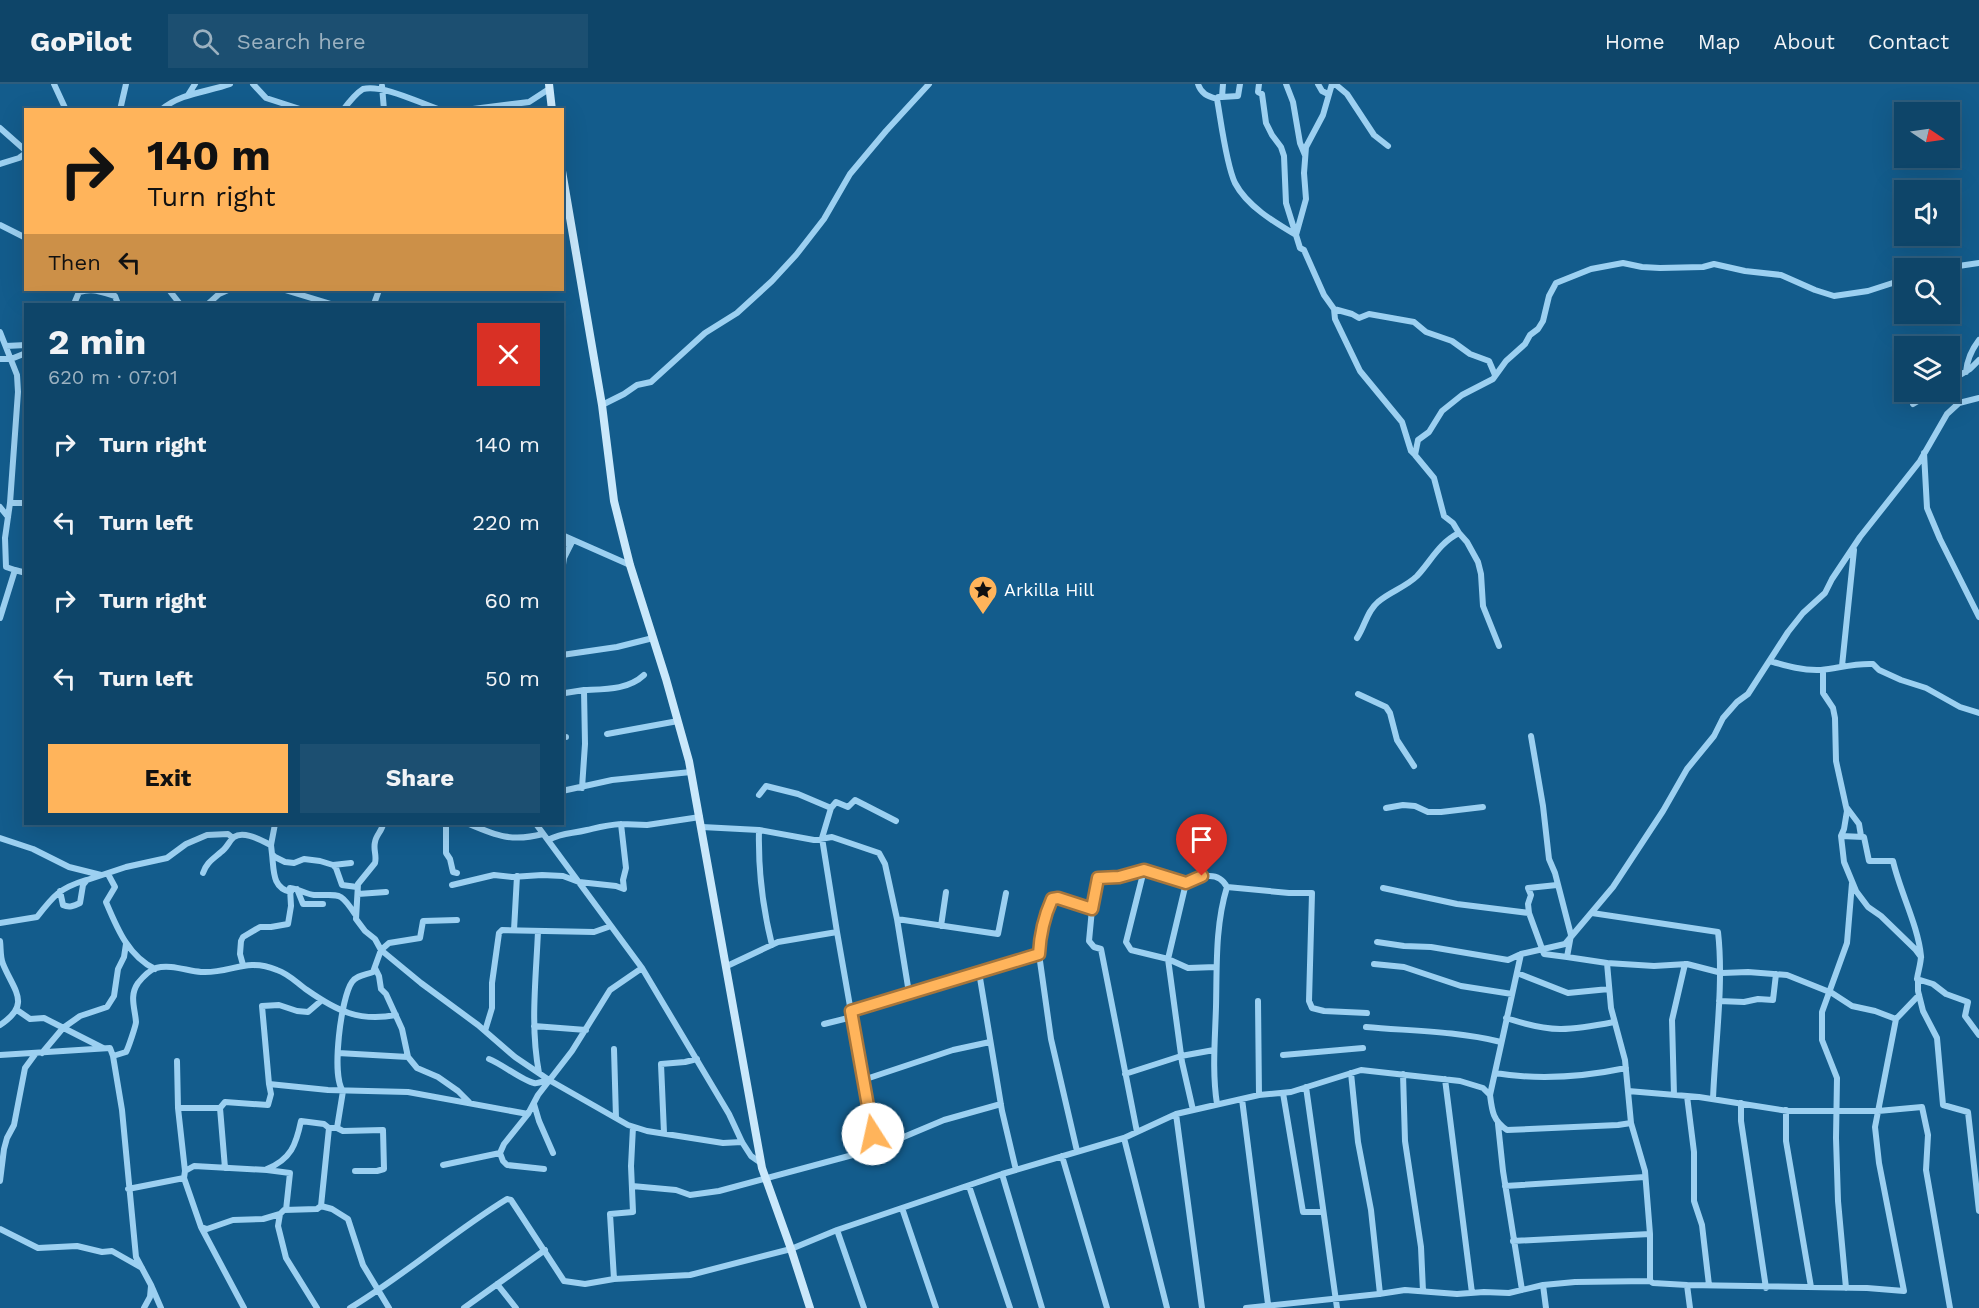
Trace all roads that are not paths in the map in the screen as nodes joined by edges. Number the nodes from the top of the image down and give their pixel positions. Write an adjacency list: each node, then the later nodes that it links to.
1 (54, 84): 20 (street)
2 (126, 84): 21 (street)
3 (195, 84): 18 (street)
4 (230, 84): 18 (street)
5 (253, 84): 23 (street)
6 (929, 84): 68 (street)
7 (1198, 84): 19 (street)
8 (1223, 84): 19 (street)
9 (1240, 84): 19 (street)
10 (1259, 84): 37 (street)
11 (1286, 84): 33 (street)
12 (1318, 84): 17 (street)
13 (1333, 84): 17 (street); 30 (street)
14 (365, 86): 15 (street); 24 (street)
15 (382, 86): 25 (street); 26 (street)
16 (549, 86): 27 (street); 28 (street)
17 (1328, 94): 33 (street)
18 (188, 96): 22 (street)
19 (1220, 98): 37 (street)
20 (65, 108)
21 (120, 108)
22 (163, 108)
23 (297, 108)
24 (345, 108)
25 (384, 108)
26 (436, 108)
27 (481, 108)
28 (552, 108)
29 (0, 128): 31 (street)
30 (1388, 146)
31 (24, 150)
32 (24, 154): 34 (street)
33 (1305, 156): 37 (street)
34 (0, 165)
35 (564, 183): 68 (street)
36 (0, 225): 38 (street)
37 (1296, 235): 52 (street)
38 (24, 237)
39 (1979, 263): 40 (street)
40 (1960, 266)
41 (1894, 283): 63 (street)
42 (89, 291): 47 (street)
43 (102, 291): 48 (street)
44 (170, 291): 49 (street)
45 (226, 291): 50 (street)
46 (288, 291): 51 (street)
47 (74, 303)
48 (118, 303)
49 (179, 303)
50 (209, 303)
51 (328, 303)
52 (1334, 309): 63 (street); 70 (street)
53 (0, 332): 56 (street)
54 (1979, 340): 61 (street)
55 (24, 345): 56 (street)
56 (6, 346): 58 (street)
57 (24, 354): 58 (street)
58 (11, 358): 59 (street); 71 (street)
59 (0, 359)
60 (1979, 360): 61 (street)
61 (1969, 370): 62 (street); 64 (street)
62 (1979, 370)
63 (1495, 375): 70 (street)
64 (1960, 375)
65 (1979, 398): 69 (street)
66 (1916, 402): 67 (street)
67 (1913, 404)
68 (602, 405): 82 (street)
69 (1924, 452): 79 (street); 85 (street)
70 (1415, 455): 75 (street)
71 (10, 503): 72 (street); 74 (street)
72 (24, 503)
73 (0, 507): 74 (street)
74 (8, 517): 81 (street)
75 (1459, 533): 88 (street); 89 (street)
76 (564, 536): 77 (street)
77 (573, 540): 78 (street); 80 (street); 82 (street)
78 (564, 544)
79 (1854, 549): 91 (street); 92 (street)
80 (564, 558)
81 (3, 565): 83 (street)
82 (630, 565): 87 (street)
83 (15, 570): 84 (street); 86 (street)
84 (24, 572)
85 (1979, 617)
86 (0, 618)
87 (654, 638): 90 (street); 99 (street)
88 (1357, 638)
89 (1499, 646)
90 (564, 655)
91 (1770, 661): 93 (street); 153 (street)
92 (1842, 666): 93 (street); 98 (street)
93 (1823, 670): 110 (street)
94 (644, 675): 95 (street)
95 (584, 690): 96 (street); 104 (street)
96 (564, 694)
97 (1358, 694): 102 (street)
98 (1979, 713)
99 (678, 721): 100 (street); 103 (street)
100 (607, 734)
101 (1531, 736): 142 (street)
102 (1414, 766)
103 (691, 772): 104 (street); 111 (street)
104 (582, 788): 105 (street)
105 (564, 791)
106 (759, 795): 108 (street)
107 (1483, 807): 109 (street)
108 (831, 808): 112 (street); 126 (street)
109 (1386, 808)
110 (1847, 808): 122 (street); 123 (street)
111 (700, 817): 113 (street); 119 (street)
112 (896, 820)
113 (621, 824): 127 (street); 138 (street)
114 (275, 825): 128 (street)
115 (383, 825): 147 (street)
116 (446, 825): 134 (street)
117 (472, 825): 121 (street)
118 (537, 825): 121 (street)
119 (702, 827): 120 (street); 180 (street)
120 (759, 830): 126 (street); 168 (street)
121 (543, 834): 127 (street)
122 (1841, 836): 123 (street); 140 (street)
123 (1861, 836): 174 (street)
124 (0, 838): 135 (street)
125 (233, 838): 128 (street); 133 (street); 135 (street)
126 (822, 838): 156 (street); 163 (street)
127 (548, 840): 138 (street)
128 (271, 845): 129 (street)
129 (272, 854): 131 (street); 146 (street)
130 (351, 863): 131 (street)
131 (333, 865): 147 (street)
132 (1144, 870): 139 (street); 152 (street); 175 (street)
133 (202, 873)
134 (457, 873)
135 (104, 875): 137 (street); 167 (street)
136 (517, 876): 138 (street); 141 (street); 161 (street)
137 (87, 880): 145 (street); 145 (street)
138 (579, 882): 159 (street)
139 (1186, 883): 143 (street); 175 (street)
140 (1852, 883): 174 (street); 191 (street)
141 (452, 885)
142 (1557, 885): 155 (street); 164 (street)
143 (1227, 888): 181 (street); 200 (street)
144 (1383, 888): 155 (street)
145 (60, 891): 158 (street)
146 (294, 891): 151 (street); 154 (street); 179 (street)
147 (357, 891): 148 (street); 154 (street)
148 (386, 892)
149 (946, 892): 160 (street)
150 (1006, 893): 160 (street)
151 (323, 904)
152 (1092, 909): 171 (street); 234 (street)
153 (1592, 913): 164 (street); 186 (street)
154 (356, 914): 170 (street)
155 (1529, 914): 169 (street)
156 (897, 919): 160 (street); 192 (street)
157 (457, 920): 170 (street)
158 (0, 924)
159 (611, 926): 162 (street); 183 (street)
160 (941, 926)
161 (514, 930): 162 (street); 212 (street)
162 (538, 931): 208 (street)
163 (837, 932): 168 (street); 201 (street)
164 (1571, 935): 169 (street); 173 (street)
165 (0, 941): 198 (street)
166 (1377, 942): 172 (street)
167 (126, 944): 184 (street); 210 (street)
168 (772, 945): 180 (street)
169 (1543, 948): 172 (street); 173 (street)
170 (381, 950): 182 (street); 212 (street)
171 (1039, 954): 185 (street); 274 (street)
172 (1521, 954): 187 (street)
173 (1567, 957): 176 (street)
174 (1921, 957): 189 (street)
175 (1168, 959): 181 (street); 225 (street)
176 (1607, 963): 178 (street); 190 (street)
177 (1374, 964): 193 (street)
178 (1685, 964): 186 (street); 246 (street)
179 (243, 965): 184 (street); 195 (street)
180 (726, 966): 278 (street)
181 (1216, 967): 219 (street)
182 (375, 968): 199 (street); 202 (street)
183 (642, 968): 211 (street); 228 (street)
184 (155, 969): 224 (street)
185 (978, 972): 192 (street); 214 (street)
186 (1719, 972): 188 (street); 197 (street)
187 (1516, 973): 190 (street); 193 (street)
188 (1776, 974): 191 (street); 197 (street)
189 (1918, 979): 194 (street); 213 (street)
190 (1609, 989): 205 (street)
191 (1829, 992): 204 (street); 259 (street)
192 (909, 993): 201 (street)
193 (1512, 994): 203 (street)
194 (1919, 995): 204 (street); 297 (street)
195 (322, 1000): 199 (street); 239 (street)
196 (1258, 1001): 244 (street)
197 (1719, 1001): 249 (street)
198 (16, 1010): 207 (street); 210 (street)
199 (343, 1013): 202 (street); 221 (street)
200 (1367, 1013)
201 (852, 1014): 206 (street); 238 (street)
202 (396, 1015): 226 (street)
203 (1506, 1018): 205 (street); 215 (street)
204 (1896, 1019): 260 (street)
205 (1614, 1022): 230 (street)
206 (824, 1024)
207 (0, 1025)
208 (534, 1026): 211 (street); 231 (street)
209 (1366, 1027): 215 (street)
210 (63, 1028): 216 (street); 220 (street)
211 (586, 1030): 237 (street)
212 (485, 1031): 231 (street)
213 (1979, 1035)
214 (990, 1042): 238 (street); 253 (street)
215 (1501, 1042): 233 (street)
216 (103, 1048): 220 (street); 224 (street)
217 (1363, 1048): 223 (street)
218 (615, 1049): 263 (street)
219 (1214, 1050): 225 (street); 254 (street)
220 (39, 1053): 222 (street); 289 (street)
221 (338, 1053): 226 (street); 241 (street)
222 (0, 1055)
223 (1283, 1055)
224 (113, 1056): 293 (street)
225 (1181, 1056): 234 (street); 257 (street)
226 (408, 1057): 250 (street)
227 (489, 1059): 237 (street)
228 (697, 1059): 269 (street); 272 (street)
229 (177, 1061): 255 (street)
230 (1626, 1068): 233 (street); 242 (street)
231 (539, 1073): 237 (street)
232 (1351, 1073): 235 (street); 240 (street); 322 (street)
233 (1495, 1073): 245 (street)
234 (1125, 1074): 270 (street)
235 (1403, 1074): 236 (street); 320 (street)
236 (1445, 1079): 245 (street); 321 (street)
237 (549, 1080): 251 (street); 263 (street)
238 (863, 1080): 273 (street)
239 (269, 1084): 241 (street); 256 (street)
240 (1306, 1087): 243 (street); 298 (street)
241 (343, 1090): 250 (street); 268 (street)
242 (1628, 1091): 246 (street); 264 (street)
243 (1283, 1093): 244 (street); 298 (street)
244 (1259, 1095): 248 (street)
245 (1490, 1095): 265 (street)
246 (1674, 1095): 247 (street)
247 (1687, 1096): 249 (street); 314 (street)
248 (1242, 1099): 254 (street); 324 (street)
249 (1713, 1099): 252 (street)
250 (470, 1102): 261 (street)
251 (534, 1103): 261 (street); 276 (street)
252 (1741, 1103): 258 (street); 317 (street)
253 (1000, 1104): 273 (street); 283 (street)
254 (1217, 1104): 257 (street)
255 (178, 1108): 256 (street); 285 (street)
256 (220, 1108): 280 (street)
257 (1193, 1110): 262 (street)
258 (1786, 1110): 259 (street); 315 (street)
259 (1837, 1111): 260 (street); 316 (street)
260 (1878, 1111): 316 (street); 345 (street)
261 (528, 1114): 275 (street)
262 (1176, 1114): 270 (street); 340 (street)
263 (615, 1118): 266 (street)
264 (1631, 1123): 265 (street); 287 (street)
265 (1498, 1124): 292 (street)
266 (633, 1127): 269 (street); 290 (street)
267 (329, 1128): 268 (street); 282 (street); 294 (street)
268 (338, 1128): 284 (street)
269 (664, 1132): 272 (street)
270 (1137, 1132): 271 (street)
271 (1124, 1137): 274 (street); 339 (street)
272 (742, 1142): 278 (street)
273 (875, 1149): 288 (street)
274 (1077, 1151): 277 (street)
275 (500, 1153): 279 (street); 281 (street)
276 (553, 1153)
277 (1062, 1156): 283 (street); 338 (street)
278 (761, 1163): 288 (street)
279 (443, 1165)
280 (225, 1168): 282 (street); 285 (street)
281 (544, 1169)
282 (267, 1170): 296 (street)
283 (1016, 1170): 286 (street)
284 (355, 1171)
285 (184, 1174): 293 (street); 300 (street)
286 (1002, 1174): 291 (street); 337 (street)
287 (1645, 1177): 292 (street); 303 (street)
288 (766, 1178): 290 (street); 305 (street)
289 (0, 1181)
290 (632, 1186): 308 (street)
291 (969, 1186): 295 (street); 336 (street)
292 (1505, 1186): 304 (street)
293 (128, 1189): 307 (street)
294 (321, 1206): 296 (street); 319 (street)
295 (902, 1208): 302 (street); 335 (street)
296 (286, 1210): 299 (street)
297 (1979, 1211)
298 (1323, 1212): 323 (street)
299 (280, 1214): 300 (street); 328 (street)
300 (201, 1227): 327 (street)
301 (0, 1229): 307 (street)
302 (837, 1230): 305 (street); 334 (street)
303 (1650, 1234): 304 (street); 309 (street)
304 (1514, 1240): 318 (street)
305 (791, 1249): 308 (street); 333 (street)
306 (545, 1250): 308 (street); 310 (street); 319 (street)
307 (142, 1268): 311 (street)
308 (614, 1279)
309 (1650, 1281): 312 (street); 313 (street)
310 (497, 1284): 331 (street); 332 (street)
311 (151, 1285): 325 (street); 326 (street)
312 (1543, 1285): 318 (street); 343 (street)
313 (1687, 1286): 314 (street); 344 (street)
314 (1709, 1286): 317 (street)
315 (1811, 1287): 316 (street); 317 (street)
316 (1846, 1287)
317 (1766, 1288)
318 (1522, 1290): 321 (street)
319 (378, 1291): 329 (street); 330 (street)
320 (1424, 1291): 321 (street); 322 (street)
321 (1472, 1293)
322 (1380, 1294): 323 (street)
323 (1335, 1298): 324 (street); 342 (street)
324 (1268, 1304): 341 (street)
325 (144, 1308)
326 (161, 1308)
327 (244, 1308)
328 (317, 1308)
329 (350, 1308)
330 (389, 1308)
331 (464, 1308)
332 (516, 1308)
333 (810, 1308)
334 (864, 1308)
335 (936, 1308)
336 (1010, 1308)
337 (1042, 1308)
338 (1107, 1308)
339 (1167, 1308)
340 (1203, 1308)
341 (1246, 1308)
342 (1337, 1308)
343 (1546, 1308)
344 (1690, 1308)
345 (1950, 1308)

